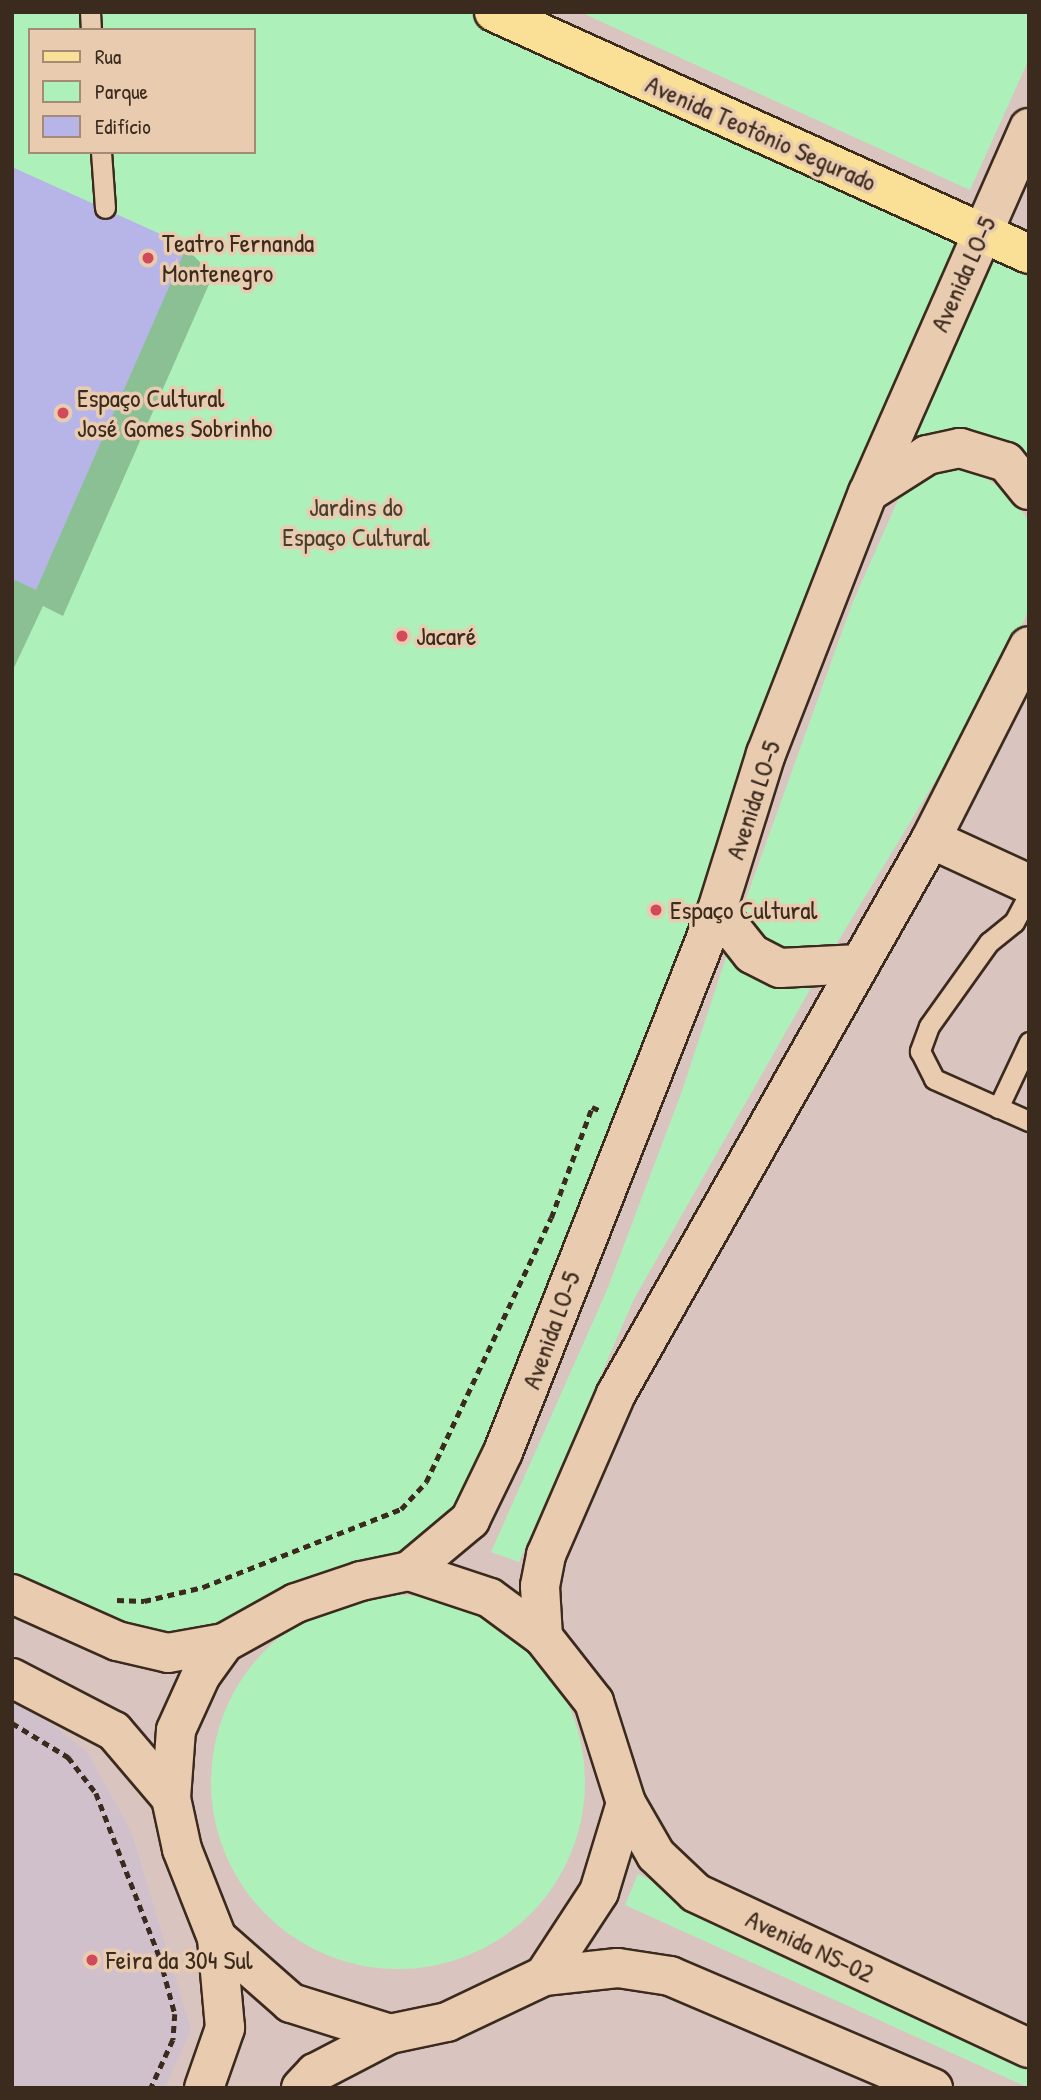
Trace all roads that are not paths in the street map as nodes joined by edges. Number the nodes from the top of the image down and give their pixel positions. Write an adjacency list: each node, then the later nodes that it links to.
1 (494, 12): 5 (main road, Avenida Teotônio Segurado)
2 (1029, 128): 5 (main road, Avenida LO-5)
3 (101, 154): 4 (lane)
4 (105, 208)
5 (981, 233): 6 (main road, Avenida Teotônio Segurado); 8 (main road, Avenida LO-5)
6 (1029, 254)
7 (1029, 490): 8 (main road)
8 (868, 493): 13 (main road, Avenida LO-5)
9 (1029, 646): 10 (main road)
10 (931, 839): 11 (main road); 14 (main road)
11 (1029, 884)
12 (1029, 894): 16 (lane)
13 (718, 910): 14 (main road); 18 (main road, Avenida LO-5)
14 (859, 964): 20 (main road)
15 (1029, 1042): 16 (lane)
16 (998, 1108): 17 (lane)
17 (1029, 1121)
18 (410, 1571): 20 (main road, Avenida NS-02); 21 (main road)
19 (12, 1594): 21 (main road)
20 (543, 1637): 24 (main road, Avenida NS-02)
21 (224, 1643): 23 (main road)
22 (12, 1678): 23 (main road)
23 (171, 1798): 25 (main road)
24 (625, 1803): 26 (main road); 28 (main road, Avenida NS-02)
25 (217, 1938): 27 (main road); 29 (main road)
26 (544, 1976): 27 (main road); 31 (main road)
27 (390, 2034): 30 (main road)
28 (1029, 2048)
29 (204, 2088)
30 (301, 2088)
31 (933, 2088)

